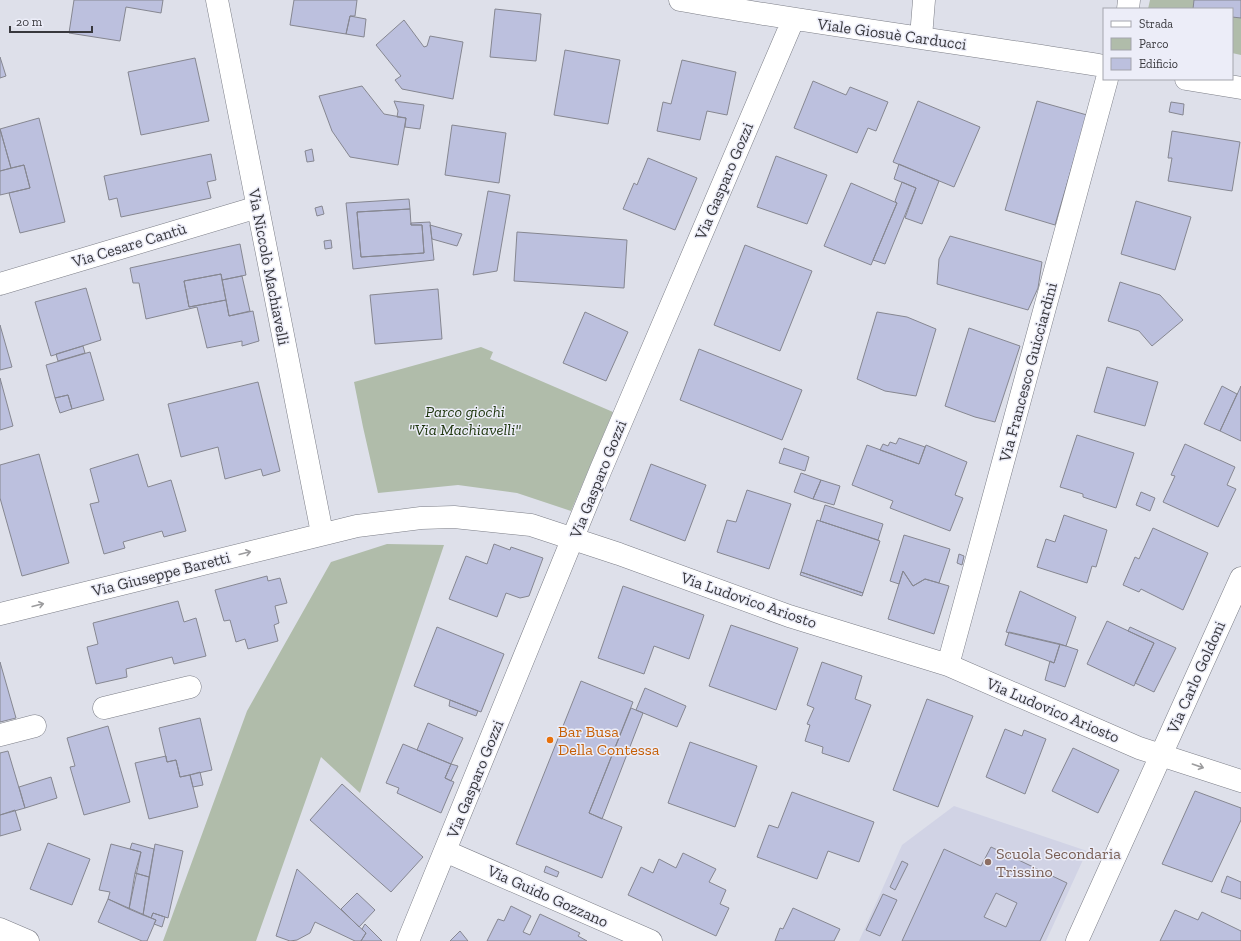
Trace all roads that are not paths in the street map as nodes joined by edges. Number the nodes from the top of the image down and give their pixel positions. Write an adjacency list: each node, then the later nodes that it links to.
1 (217, 0): 10 (street, Via Niccolò Machiavelli)
2 (680, 0): 4 (street, Viale Giosuè Carducci)
3 (924, 0): 5 (street)
4 (793, 20): 5 (street, Viale Giosuè Carducci); 13 (street, Via Gasparo Gozzi)
5 (921, 37): 6 (street, Viale Giosuè Carducci)
6 (1103, 66)
7 (1107, 80): 16 (street, Via Francesco Guicciardini)
8 (1192, 80): 9 (street)
9 (1241, 88)
10 (258, 207): 11 (street, Via Cesare Cantù); 12 (street, Via Niccolò Machiavelli)
11 (0, 284)
12 (322, 533): 13 (street, Via Ludovico Ariosto); 15 (street, Via Giuseppe Baretti, one-way to 12)
13 (574, 538): 16 (street, Via Ludovico Ariosto); 23 (street, Via Gasparo Gozzi)
14 (1241, 578): 21 (street, Via Carlo Goldoni)
15 (0, 614)
16 (948, 665): 21 (street, Via Ludovico Ariosto)
17 (190, 687): 18 (street)
18 (104, 708)
19 (35, 726): 20 (street)
20 (0, 735)
21 (1161, 754): 22 (street, Via Ludovico Ariosto, one-way to 22); 28 (street, Via Carlo Goldoni)
22 (1241, 781)
23 (445, 851): 26 (street, Via Gasparo Gozzi); 27 (street, Via Guido Gozzano)
24 (0, 929): 25 (street)
25 (28, 941)
26 (408, 941)
27 (651, 941)
28 (1077, 941)

